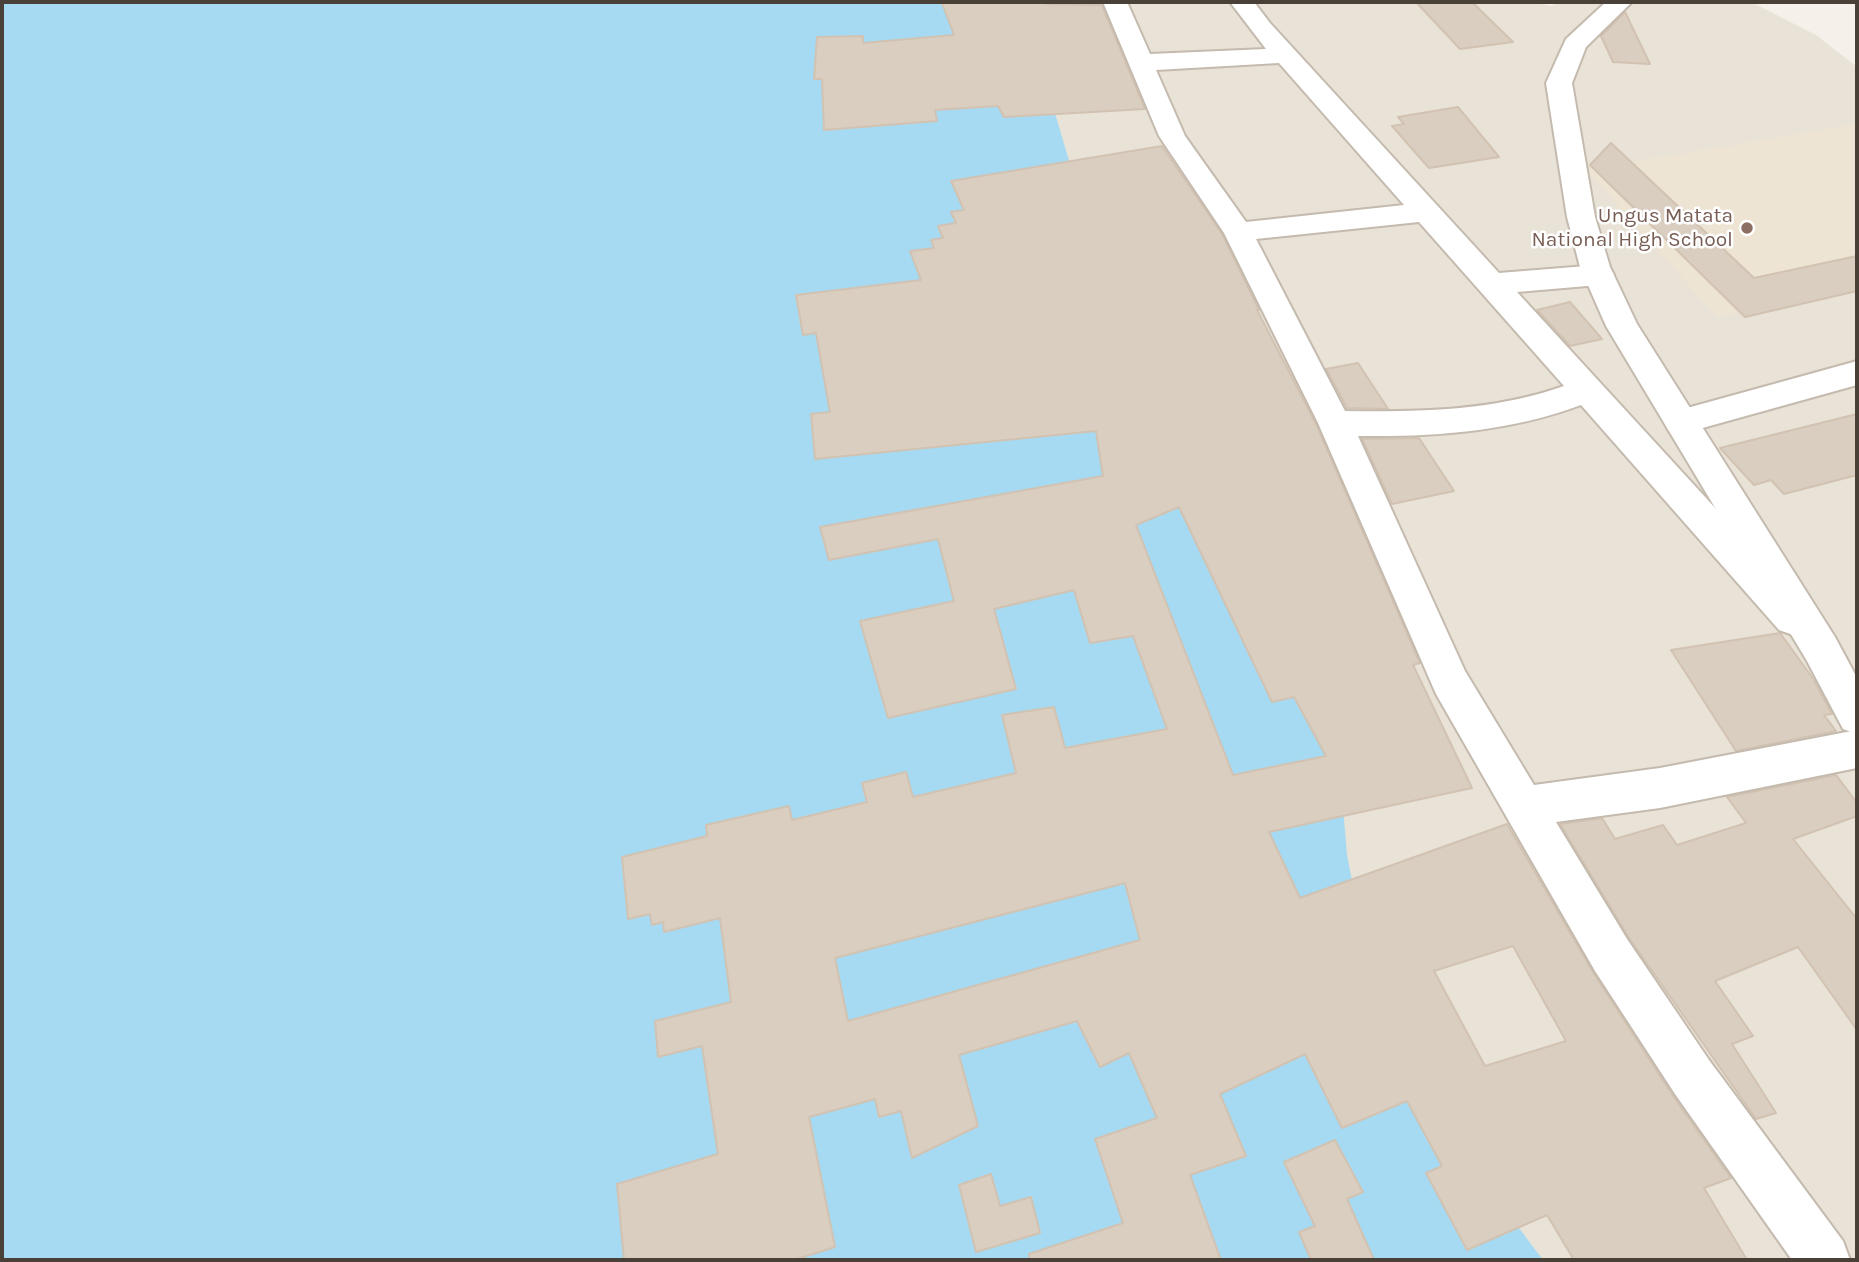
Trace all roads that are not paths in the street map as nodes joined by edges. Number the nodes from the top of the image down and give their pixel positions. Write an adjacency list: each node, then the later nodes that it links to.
1 (1115, 2): 5 (street)
2 (1242, 2): 4 (street)
3 (1620, 2): 8 (street)
4 (1285, 55): 5 (street); 6 (street)
5 (1139, 62): 7 (street)
6 (1425, 212): 7 (street); 9 (street)
7 (1238, 232): 13 (street)
8 (1599, 275): 9 (street); 12 (street)
9 (1490, 284): 11 (street)
10 (1857, 373): 12 (street)
11 (1587, 390): 13 (street); 14 (street)
12 (1681, 422): 14 (street)
13 (1335, 423): 17 (street)
14 (1821, 649): 15 (street)
15 (1857, 716)
16 (1857, 749): 17 (street)
17 (1524, 806): 18 (street)
18 (1824, 1260)

